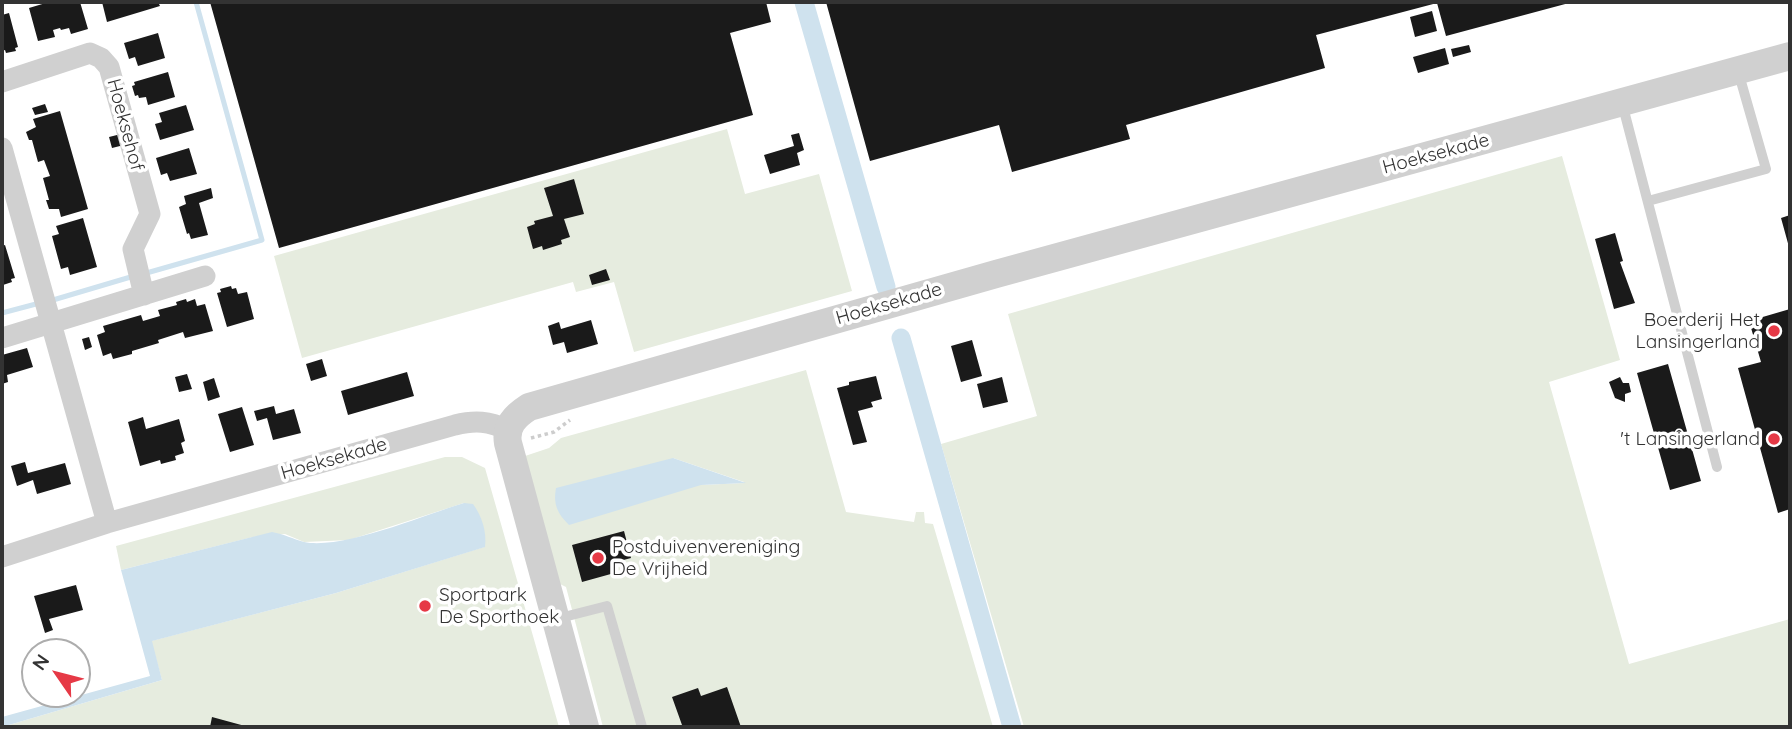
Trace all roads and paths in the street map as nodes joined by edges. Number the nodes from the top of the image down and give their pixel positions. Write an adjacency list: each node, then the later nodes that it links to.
1 (1790, 56): 2 (street, Hoeksekade)
2 (1738, 71): 4 (street, Hoeksekade); 6 (lane)
3 (2, 82): 8 (street, Hoeksehof)
4 (1622, 103): 6 (lane); 11 (street, Hoeksekade)
5 (2, 148): 9 (street)
6 (1648, 201): 12 (lane)
7 (205, 276): 8 (street)
8 (141, 281): 9 (street)
9 (50, 324): 10 (street); 13 (street)
10 (2, 338)
11 (508, 430): 13 (street, Hoeksekade); 15 (street)
12 (1717, 467)
13 (107, 523): 14 (street, Hoeksekade)
14 (2, 556)
15 (556, 619): 16 (street); 17 (lane)
16 (585, 727)
17 (642, 727)

